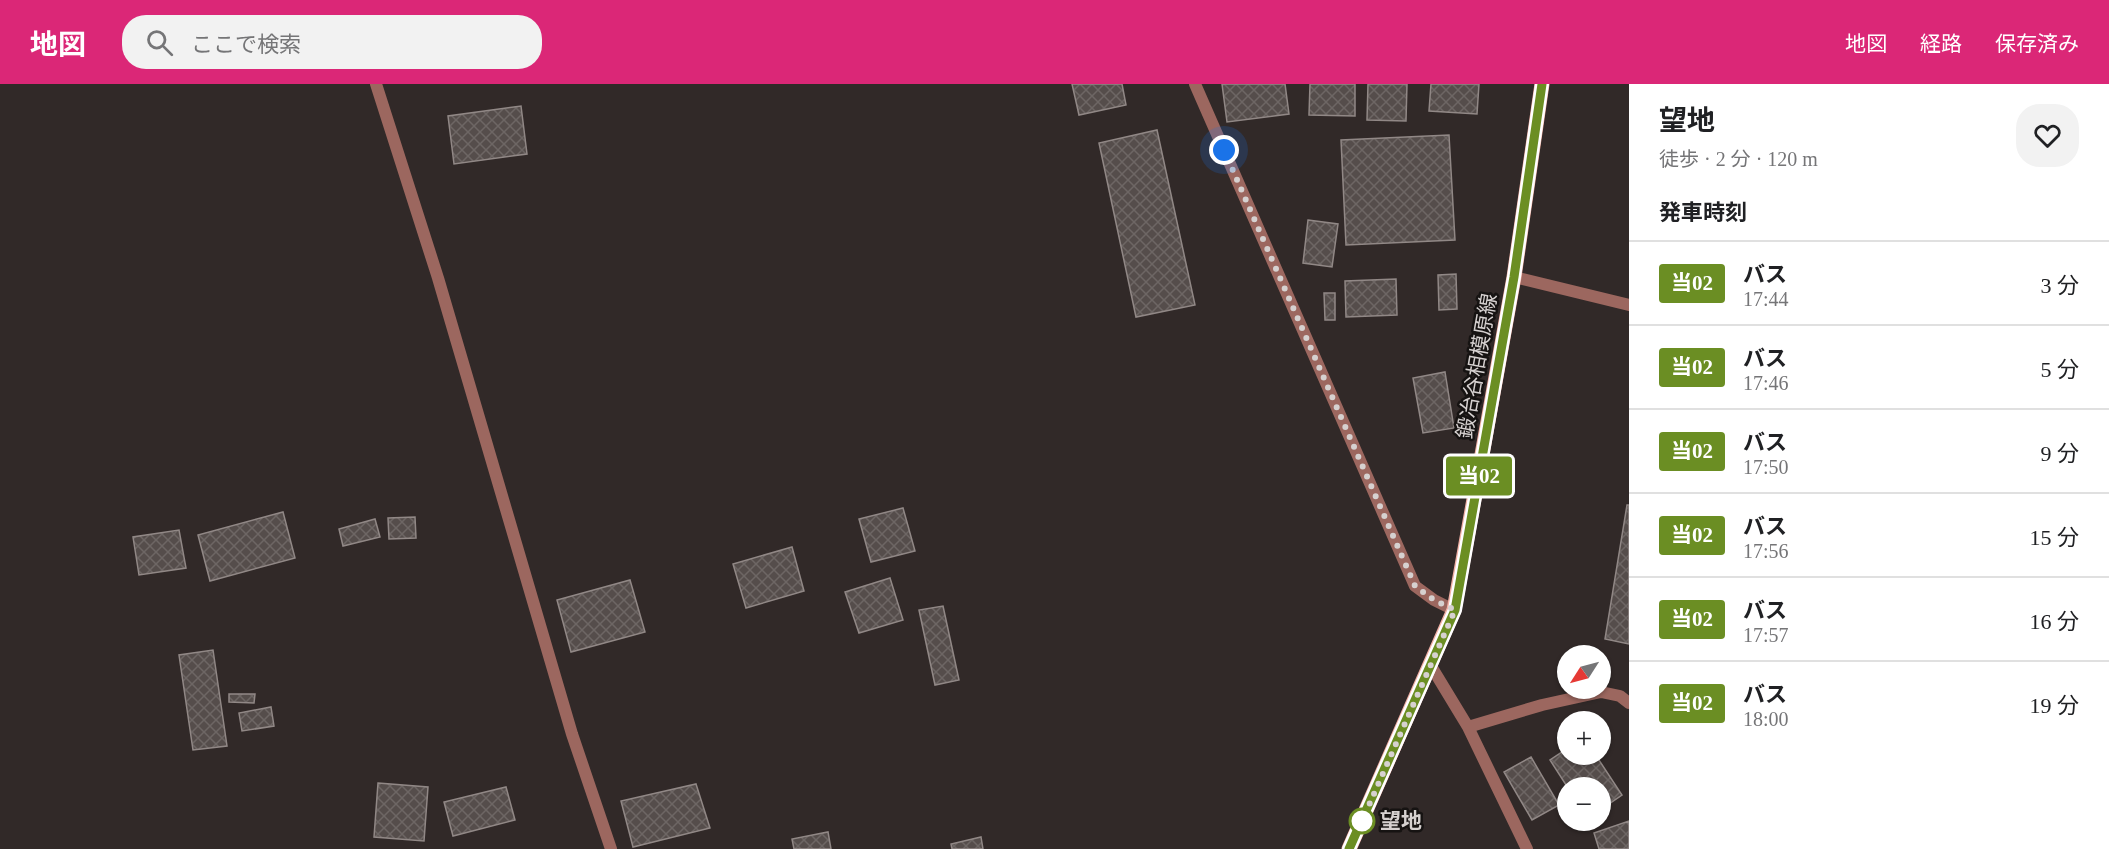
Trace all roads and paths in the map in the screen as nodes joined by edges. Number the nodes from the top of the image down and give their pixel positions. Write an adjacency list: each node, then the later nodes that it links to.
1 (376, 84): 10 (street)
2 (1195, 84): 6 (street)
3 (1542, 84): 4 (main road, 鍛冶谷相模原線)
4 (1514, 277): 5 (street); 6 (main road, 鍛冶谷相模原線)
5 (1629, 304)
6 (1455, 610): 7 (main road, 鍛冶谷相模原線)
7 (1431, 666): 9 (street); 11 (main road, 鍛冶谷相模原線)
8 (1629, 703): 9 (street)
9 (1468, 727): 12 (street)
10 (611, 849)
11 (1349, 849)
12 (1527, 849)

